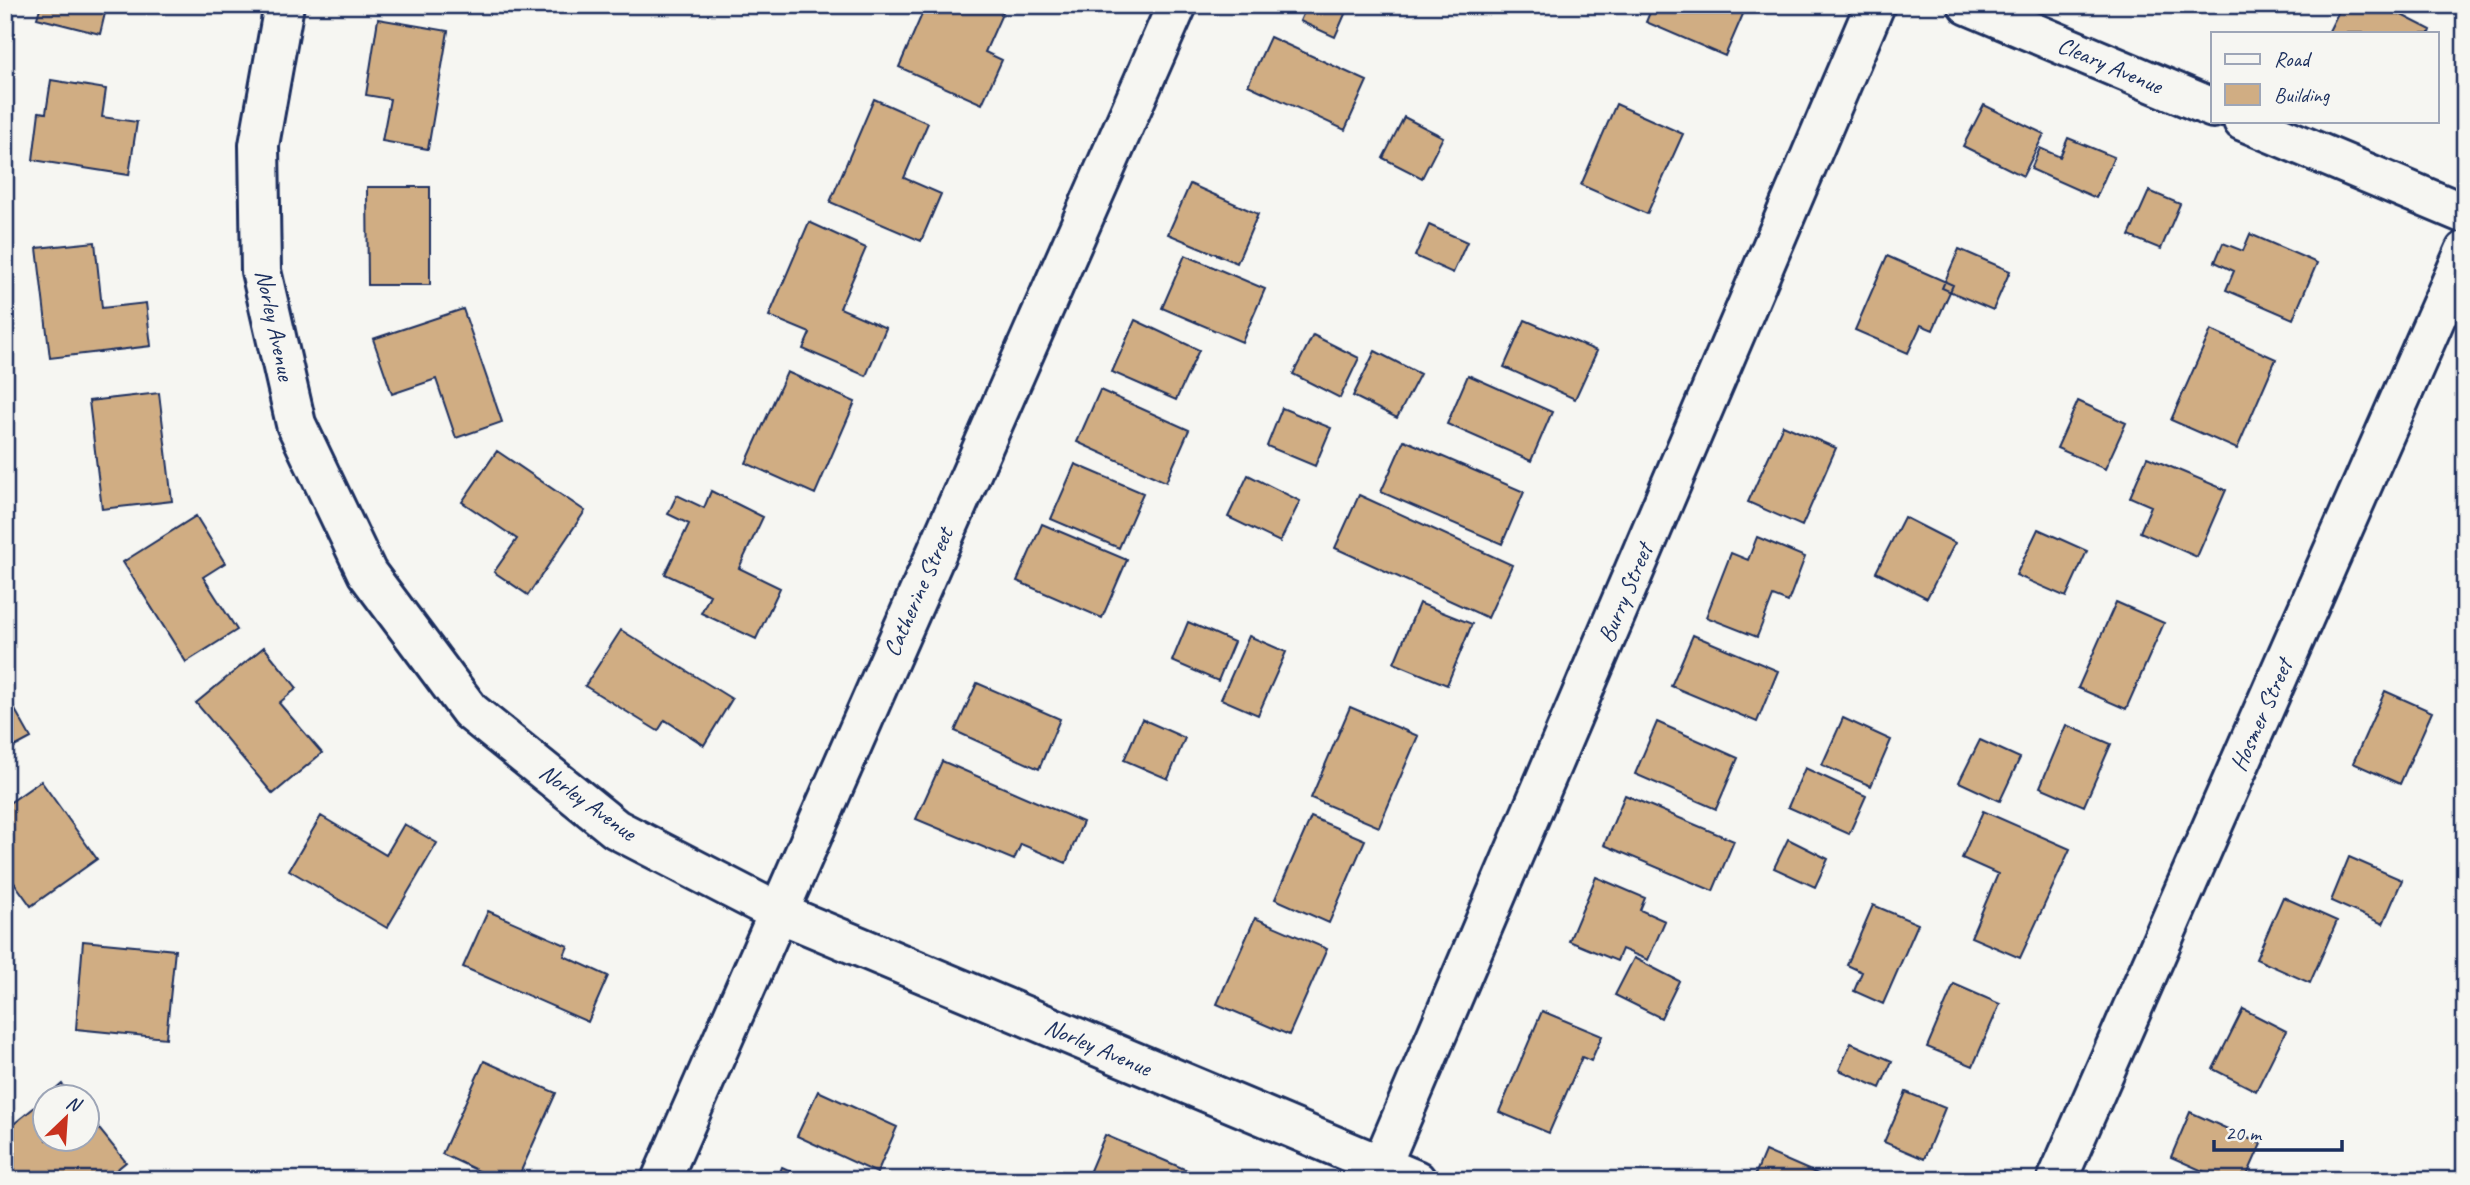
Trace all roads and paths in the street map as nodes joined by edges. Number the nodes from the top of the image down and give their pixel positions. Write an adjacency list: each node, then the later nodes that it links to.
1 (284, 5): 9 (street, Norley Avenue)
2 (1177, 5): 9 (street, Catherine Street)
3 (1875, 5): 10 (street, Burry Street)
4 (1968, 5): 5 (street, Cleary Avenue)
5 (2211, 107)
6 (2245, 122): 7 (street)
7 (2465, 214)
8 (2465, 251): 13 (street, Hosmer Street)
9 (777, 912): 10 (street, Norley Avenue); 11 (street, Catherine Street)
10 (1378, 1172): 12 (street, Norley Avenue)
11 (661, 1180)
12 (1416, 1180)
13 (2057, 1180)

